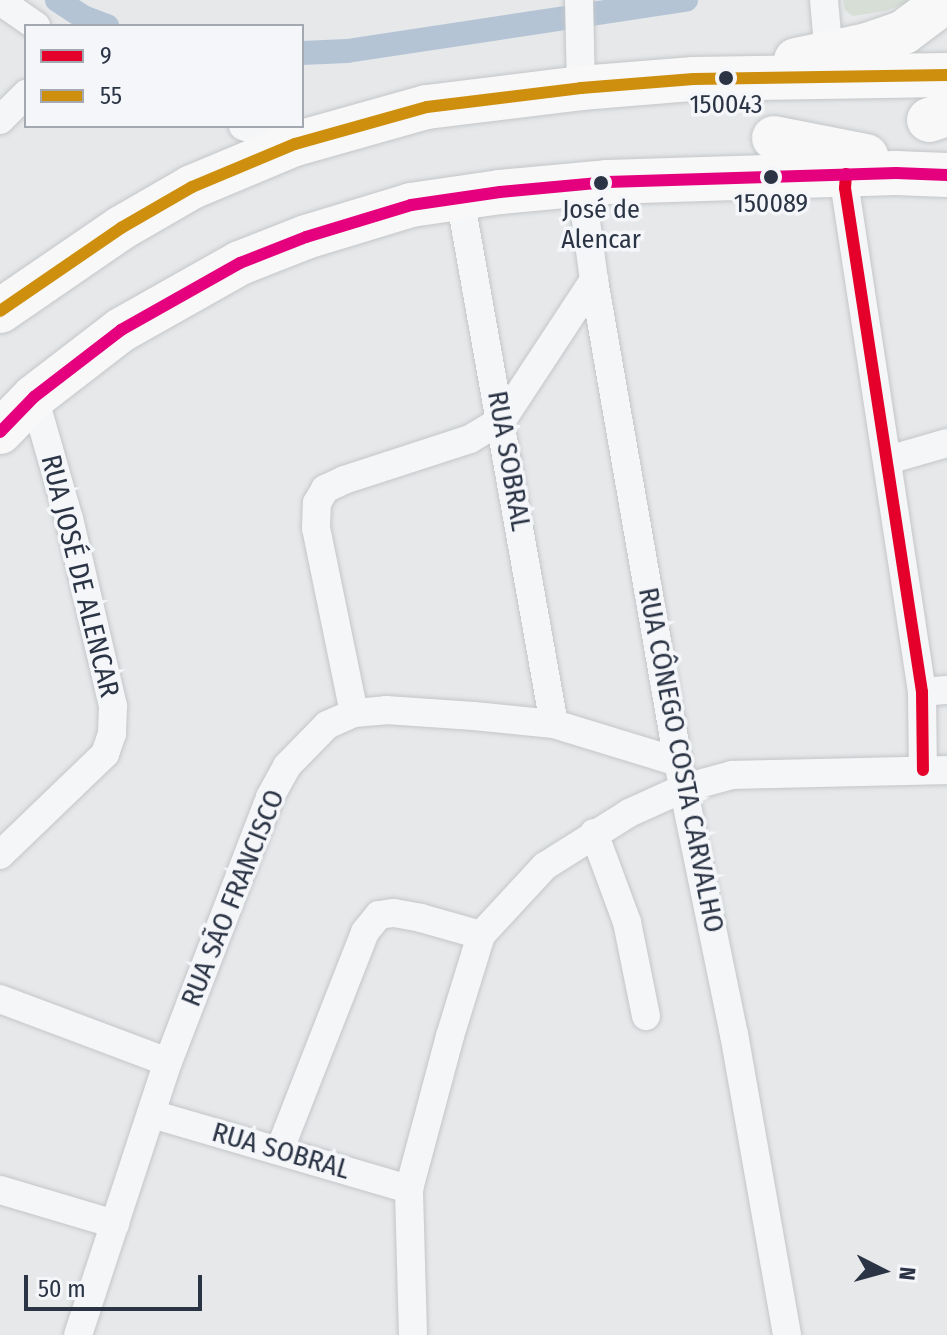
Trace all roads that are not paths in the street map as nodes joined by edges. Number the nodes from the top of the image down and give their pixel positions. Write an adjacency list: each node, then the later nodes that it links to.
1 (824, 0): 6 (street)
2 (947, 0): 6 (highway)
3 (0, 1): 5 (street)
4 (579, 13): 8 (street)
5 (33, 24)
6 (830, 67): 7 (highway); 8 (highway)
7 (947, 75)
8 (581, 88): 13 (highway)
9 (24, 96): 10 (street)
10 (0, 120)
11 (249, 128): 13 (street)
12 (774, 138): 15 (highway)
13 (295, 144): 19 (highway)
14 (846, 174): 15 (highway); 16 (highway); 24 (street)
15 (947, 175)
16 (581, 184): 17 (highway); 18 (street, RUA CÔNEGO COSTA CARVALHO)
17 (460, 198): 20 (highway); 21 (street, RUA SOBRAL)
18 (594, 280): 21 (street); 29 (street, RUA CÔNEGO COSTA CARVALHO)
19 (0, 311)
20 (34, 397): 22 (highway); 31 (street, RUA JOSÉ DE ALENCAR)
21 (502, 420): 26 (street); 27 (street, RUA SOBRAL)
22 (0, 432)
23 (947, 443): 24 (street)
24 (888, 460): 25 (street)
25 (934, 691): 28 (street)
26 (354, 713): 27 (street, RUA SÃO FRANCISCO); 35 (street, RUA SÃO FRANCISCO)
27 (554, 724): 29 (street, RUA SÃO FRANCISCO)
28 (935, 770): 29 (street)
29 (681, 775): 30 (street); 43 (street, RUA CÔNEGO COSTA CARVALHO)
30 (594, 833): 32 (street); 34 (street)
31 (0, 855)
32 (481, 935): 37 (street); 38 (street)
33 (0, 999): 35 (street)
34 (646, 1016)
35 (168, 1062): 36 (street, RUA SÃO FRANCISCO)
36 (152, 1114): 37 (street, RUA SOBRAL); 40 (street, RUA SÃO FRANCISCO)
37 (280, 1149): 38 (street, RUA SOBRAL)
38 (409, 1189): 42 (street)
39 (0, 1190): 40 (street)
40 (115, 1224): 41 (street, RUA SÃO FRANCISCO)
41 (78, 1335)
42 (413, 1335)
43 (787, 1335)

